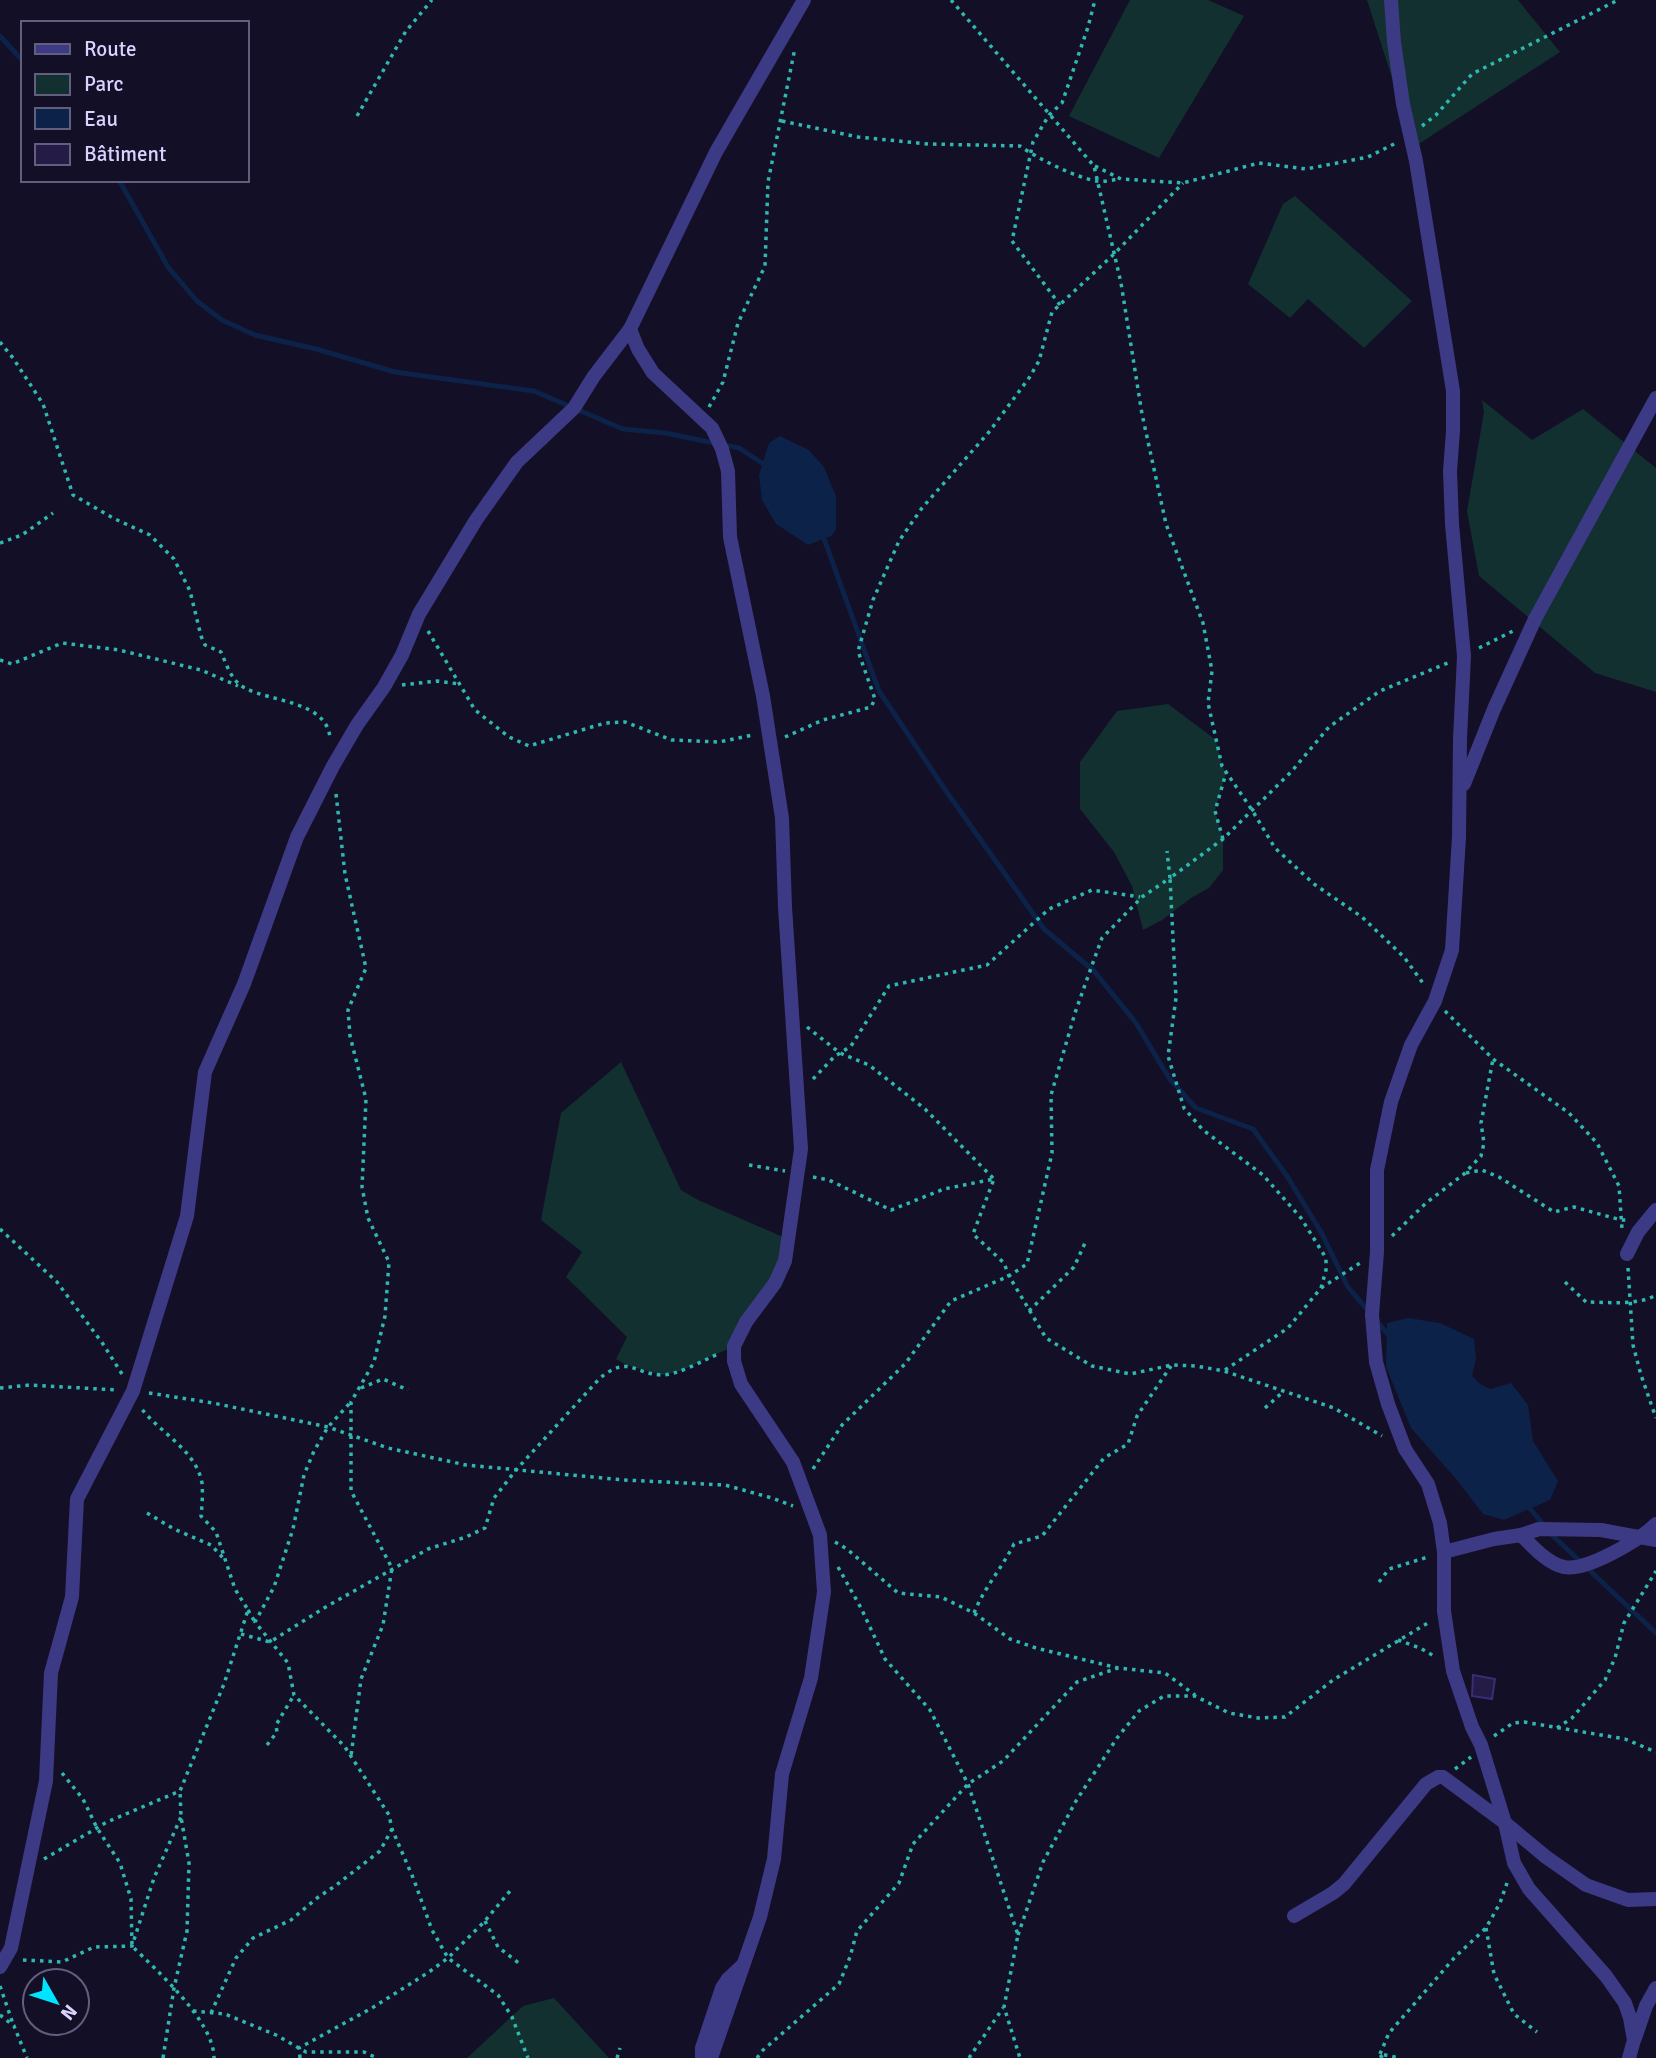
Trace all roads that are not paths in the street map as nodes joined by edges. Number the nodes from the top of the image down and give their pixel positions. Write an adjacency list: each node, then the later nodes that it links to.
1 (804, 0): 3 (street)
2 (1391, 0): 5 (street)
3 (630, 328): 15 (street); 16 (street)
4 (1656, 398): 5 (street)
5 (1461, 792): 11 (street)
6 (1653, 1214): 7 (street)
7 (1627, 1254)
8 (1656, 1524): 10 (street)
9 (1521, 1535): 10 (street); 10 (street); 11 (street)
10 (1649, 1538)
11 (1444, 1552): 12 (street)
12 (1505, 1823): 13 (street); 14 (street); 18 (street)
13 (1656, 1899)
14 (1294, 1916)
15 (743, 1965): 19 (street); 20 (street)
16 (0, 1967)
17 (1656, 1988): 18 (street)
18 (1634, 2040): 21 (street)
19 (702, 2058)
20 (711, 2058)
21 (1629, 2058)

